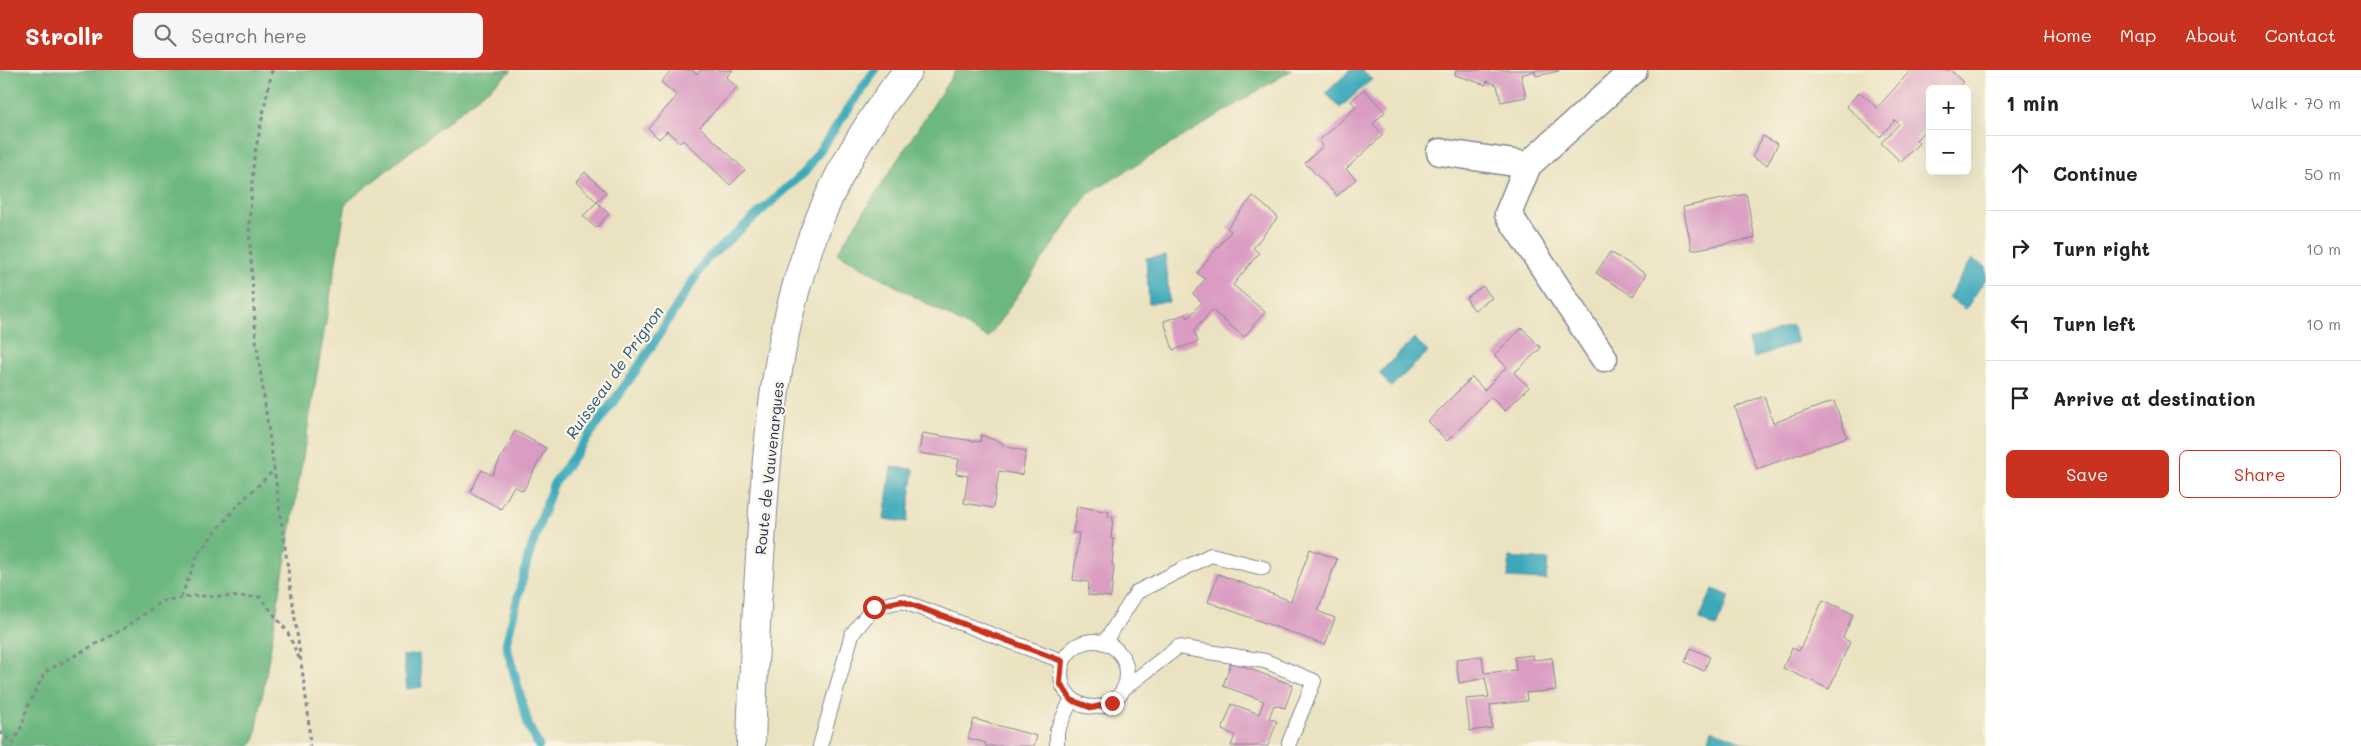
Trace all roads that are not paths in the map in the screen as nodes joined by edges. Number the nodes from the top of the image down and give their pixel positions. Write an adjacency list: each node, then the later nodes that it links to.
1 (908, 70): 12 (main road, Route de Vauvenargues)
2 (1634, 70): 4 (street)
3 (1440, 152): 4 (street)
4 (1528, 165): 5 (street)
5 (1604, 358)
6 (1263, 568): 7 (lane)
7 (1104, 643): 8 (lane); 9 (lane)
8 (1062, 661): 10 (lane); 13 (lane)
9 (1126, 687): 10 (lane); 11 (lane)
10 (1071, 700): 14 (lane)
11 (1290, 743)
12 (751, 746)
13 (820, 746)
14 (1058, 746)

